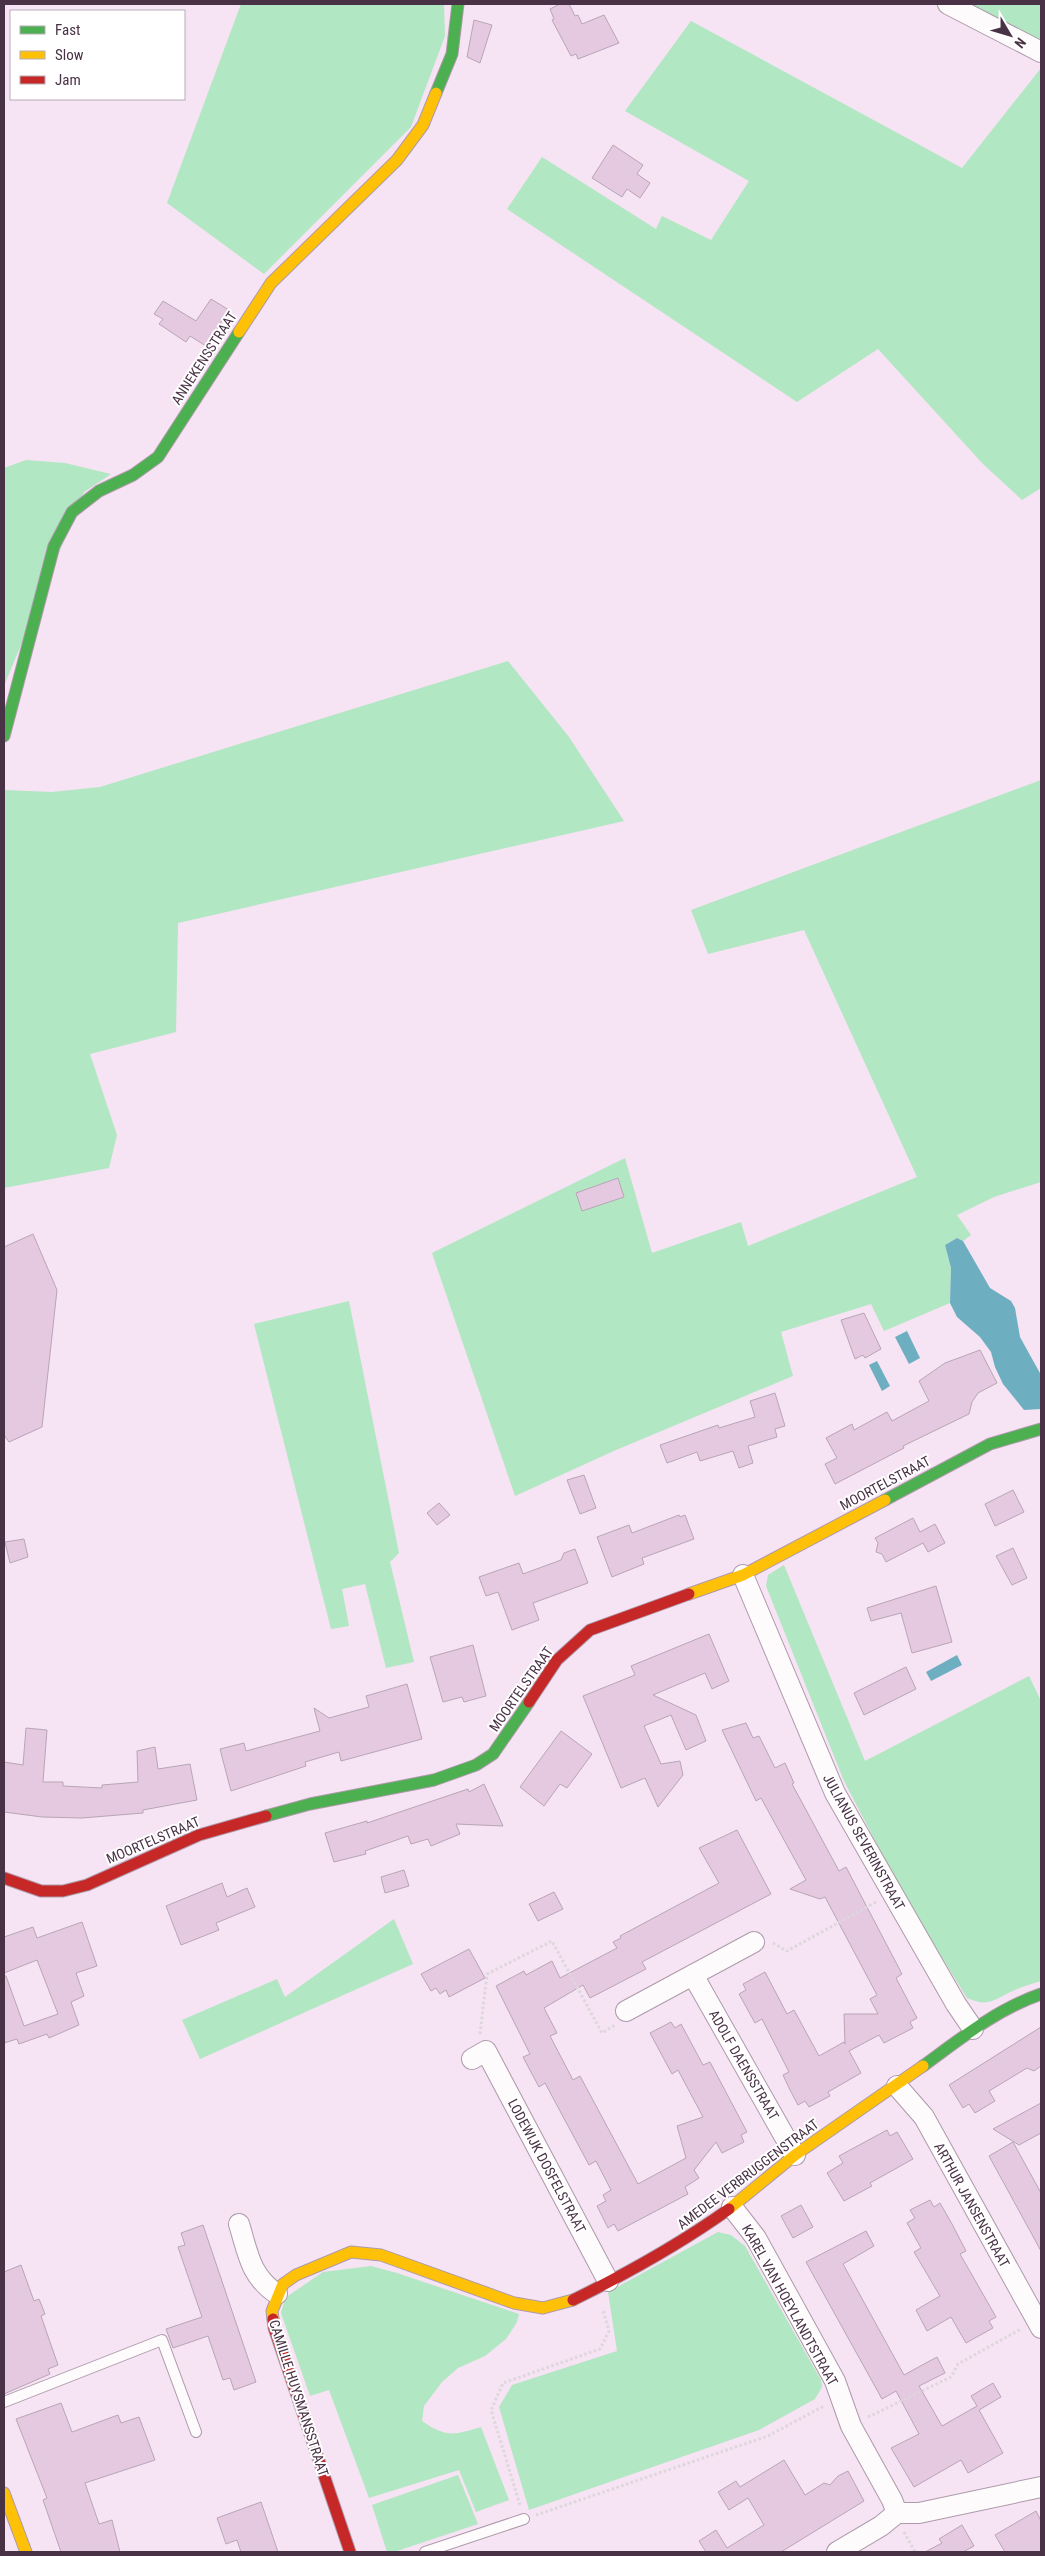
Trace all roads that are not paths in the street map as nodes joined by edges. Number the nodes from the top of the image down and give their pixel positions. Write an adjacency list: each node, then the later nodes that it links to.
1 (458, 4): 4 (street, ANNEKENSSTRAAT)
2 (948, 4): 3 (street)
3 (1041, 52)
4 (4, 736)
5 (1041, 1429): 6 (street, MOORTELSTRAAT)
6 (743, 1574): 7 (street, MOORTELSTRAAT); 12 (street, JULIANUS SEVERINSTRAAT)
7 (4, 1878)
8 (754, 1942): 9 (street)
9 (693, 1975): 11 (street); 15 (street, ADOLF DAENSSTRAAT)
10 (1041, 1994): 12 (street)
11 (626, 2011)
12 (973, 2029): 14 (street, AMEDEE VERBRUGGENSTRAAT)
13 (479, 2049): 18 (street, LODEWIJK DOSFELSTRAAT)
14 (897, 2086): 15 (street, AMEDEE VERBRUGGENSTRAAT); 20 (street, ARTHUR JANSENSTRAAT)
15 (795, 2155): 16 (street, AMEDEE VERBRUGGENSTRAAT)
16 (732, 2208): 18 (street, AMEDEE VERBRUGGENSTRAAT); 25 (street, KAREL VAN HOEYLANDTSTRAAT)
17 (239, 2224): 19 (street)
18 (603, 2284): 19 (street, AMEDEE VERBRUGGENSTRAAT)
19 (277, 2294): 28 (street, CAMILLE HUYSMANSSTRAAT)
20 (1039, 2324)
21 (4, 2402): 22 (lane)
22 (196, 2432)
23 (1041, 2487): 25 (street)
24 (4, 2493): 27 (street)
25 (896, 2513): 30 (street)
26 (524, 2519): 29 (lane)
27 (26, 2552)
28 (350, 2552)
29 (424, 2552)
30 (837, 2552)

